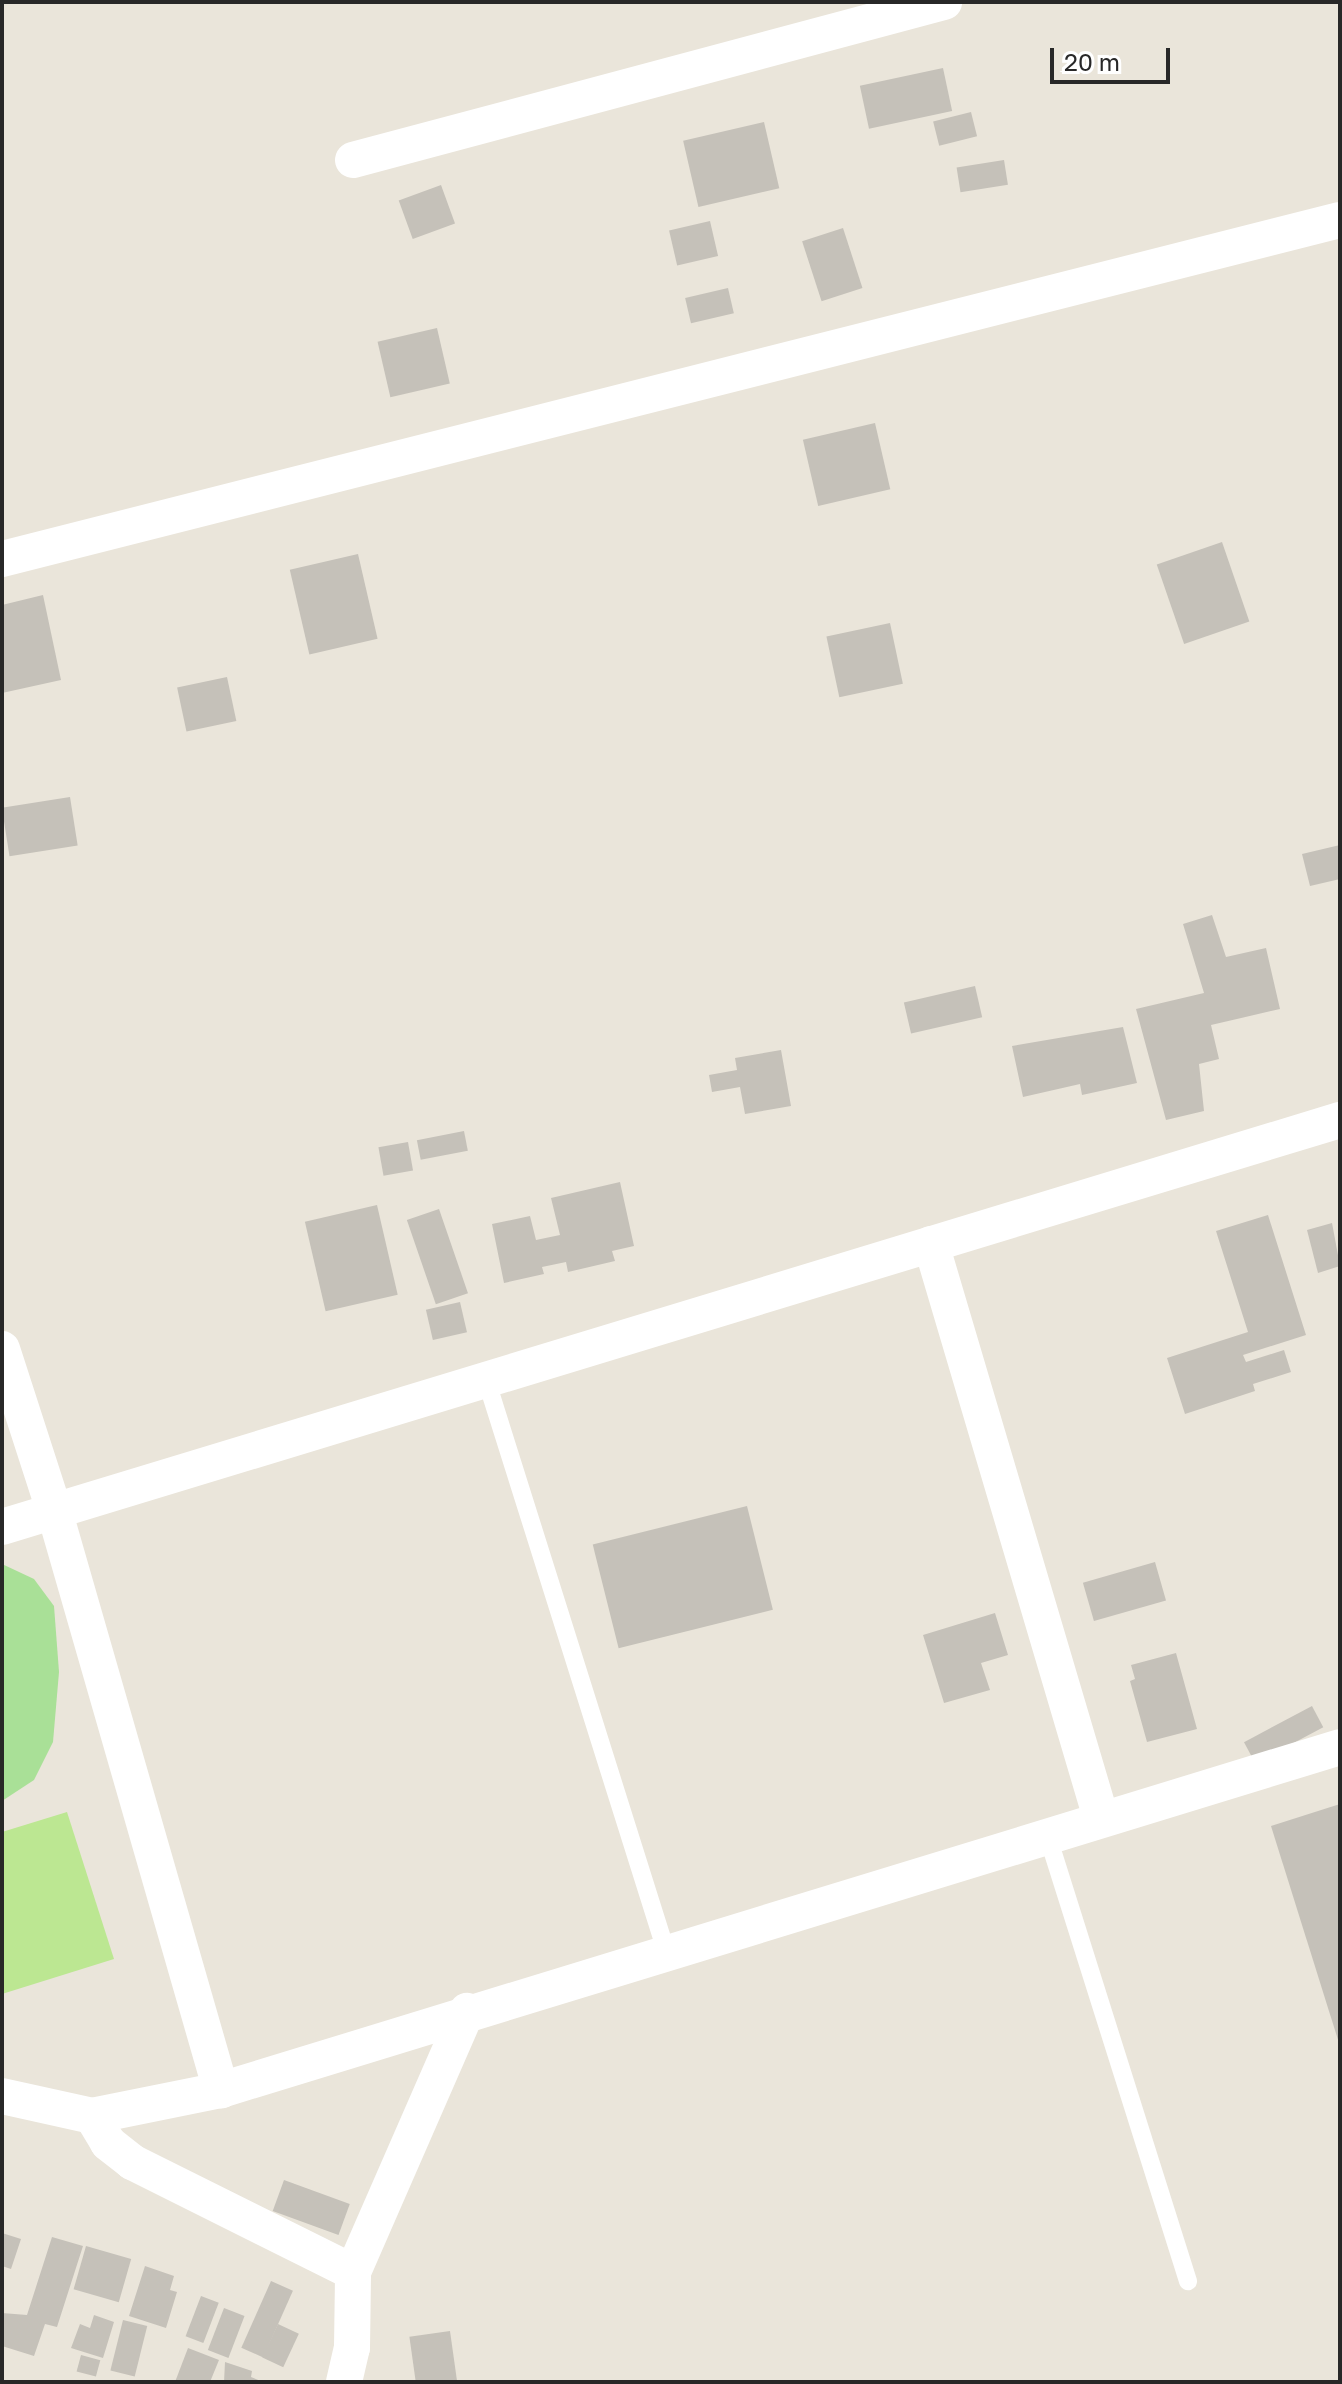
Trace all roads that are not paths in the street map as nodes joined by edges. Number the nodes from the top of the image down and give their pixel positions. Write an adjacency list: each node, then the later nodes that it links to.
1 (944, 2): 2 (street)
2 (353, 160)
3 (1340, 220): 4 (street)
4 (2, 559)
5 (1340, 1120): 6 (street)
6 (931, 1244): 8 (street); 12 (street)
7 (2, 1349): 9 (street)
8 (486, 1379): 9 (street); 14 (lane)
9 (54, 1510): 10 (street); 16 (street)
10 (2, 1527)
11 (1340, 1747): 12 (street)
12 (1101, 1818): 13 (street)
13 (1047, 1834): 14 (street); 20 (lane)
14 (666, 1951): 15 (street)
15 (467, 2011): 16 (street); 19 (street)
16 (221, 2090): 18 (street)
17 (2, 2096): 18 (street)
18 (92, 2116): 19 (street)
19 (353, 2272): 21 (street)
20 (1188, 2281)
21 (344, 2382)

